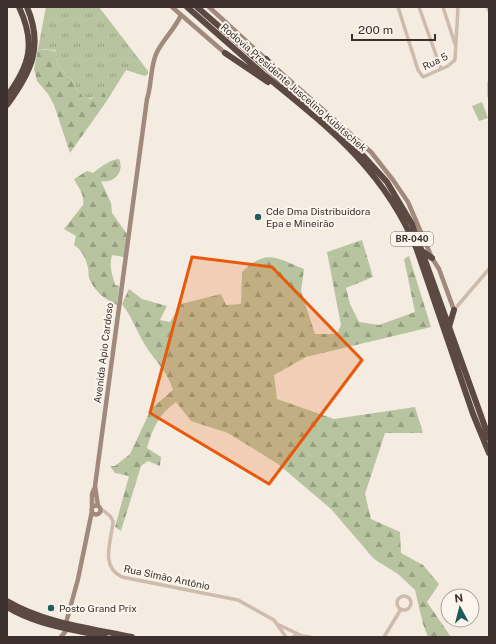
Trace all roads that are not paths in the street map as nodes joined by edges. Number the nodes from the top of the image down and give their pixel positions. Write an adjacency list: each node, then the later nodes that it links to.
1 (19, 7): 22 (highway)
2 (28, 7): 24 (highway)
3 (172, 7): 13 (street)
4 (187, 7): 21 (highway, Rodovia Presidente Juscelino Kubitschek / BR-040)
5 (197, 7): 21 (highway, Rodovia Presidente Juscelino Kubitschek / BR-040)
6 (209, 7): 18 (street)
7 (398, 7): 19 (street, Rua 5)
8 (419, 7): 19 (street)
9 (443, 7): 16 (street)
10 (458, 7): 16 (street)
11 (487, 7): 12 (street)
12 (489, 11)
13 (181, 15): 14 (street); 15 (street, Avenida Apio Cardoso)
14 (188, 20): 15 (street, Avenida Apio Cardoso); 17 (street)
15 (177, 25): 32 (street, Avenida Apio Cardoso)
16 (456, 48): 19 (street, Rua 5)
17 (225, 53): 21 (highway)
18 (266, 59): 21 (highway); 26 (street)
19 (441, 69)
20 (489, 82): 23 (street)
21 (291, 93): 25 (highway, Rodovia Presidente Juscelino Kubitschek / BR-040); 31 (highway, Rodovia Presidente Juscelino Kubitschek / BR-040)
22 (7, 96)
23 (489, 96)
24 (7, 104)
25 (421, 250): 26 (highway); 29 (highway, Rodovia Presidente Juscelino Kubitschek / BR-040)
26 (432, 258): 28 (street)
27 (489, 270): 28 (street)
28 (454, 310): 29 (highway)
29 (449, 327): 30 (highway, Rodovia Presidente Juscelino Kubitschek / BR-040)
30 (489, 438)
31 (489, 453)
32 (95, 486): 33 (street, Avenida Apio Cardoso); 34 (street, Avenida Apio Cardoso)
33 (99, 506): 34 (street); 35 (street, Rua Simão Antônio); 36 (street, Avenida Apio Cardoso)
34 (92, 509): 36 (street); 37 (street, Avenida Apio Cardoso)
35 (104, 511): 36 (street); 41 (street, Rua Simão Antônio)
36 (98, 513): 37 (street, Avenida Apio Cardoso)
37 (90, 525): 42 (street, Avenida Apio Cardoso)
38 (7, 601): 42 (highway)
39 (7, 607): 42 (highway)
40 (401, 609): 51 (street)
41 (276, 623): 43 (street, Rua Simão Antônio); 48 (street, Rua Simão Antônio)
42 (64, 626): 45 (street); 46 (highway); 47 (highway)
43 (298, 634): 44 (street, Rua Simão Antônio); 49 (street)
44 (303, 636): 50 (street, Rua Simão Antônio)
45 (61, 637)
46 (105, 637)
47 (132, 637)
48 (286, 637)
49 (293, 637)
50 (310, 637)
51 (384, 637)

